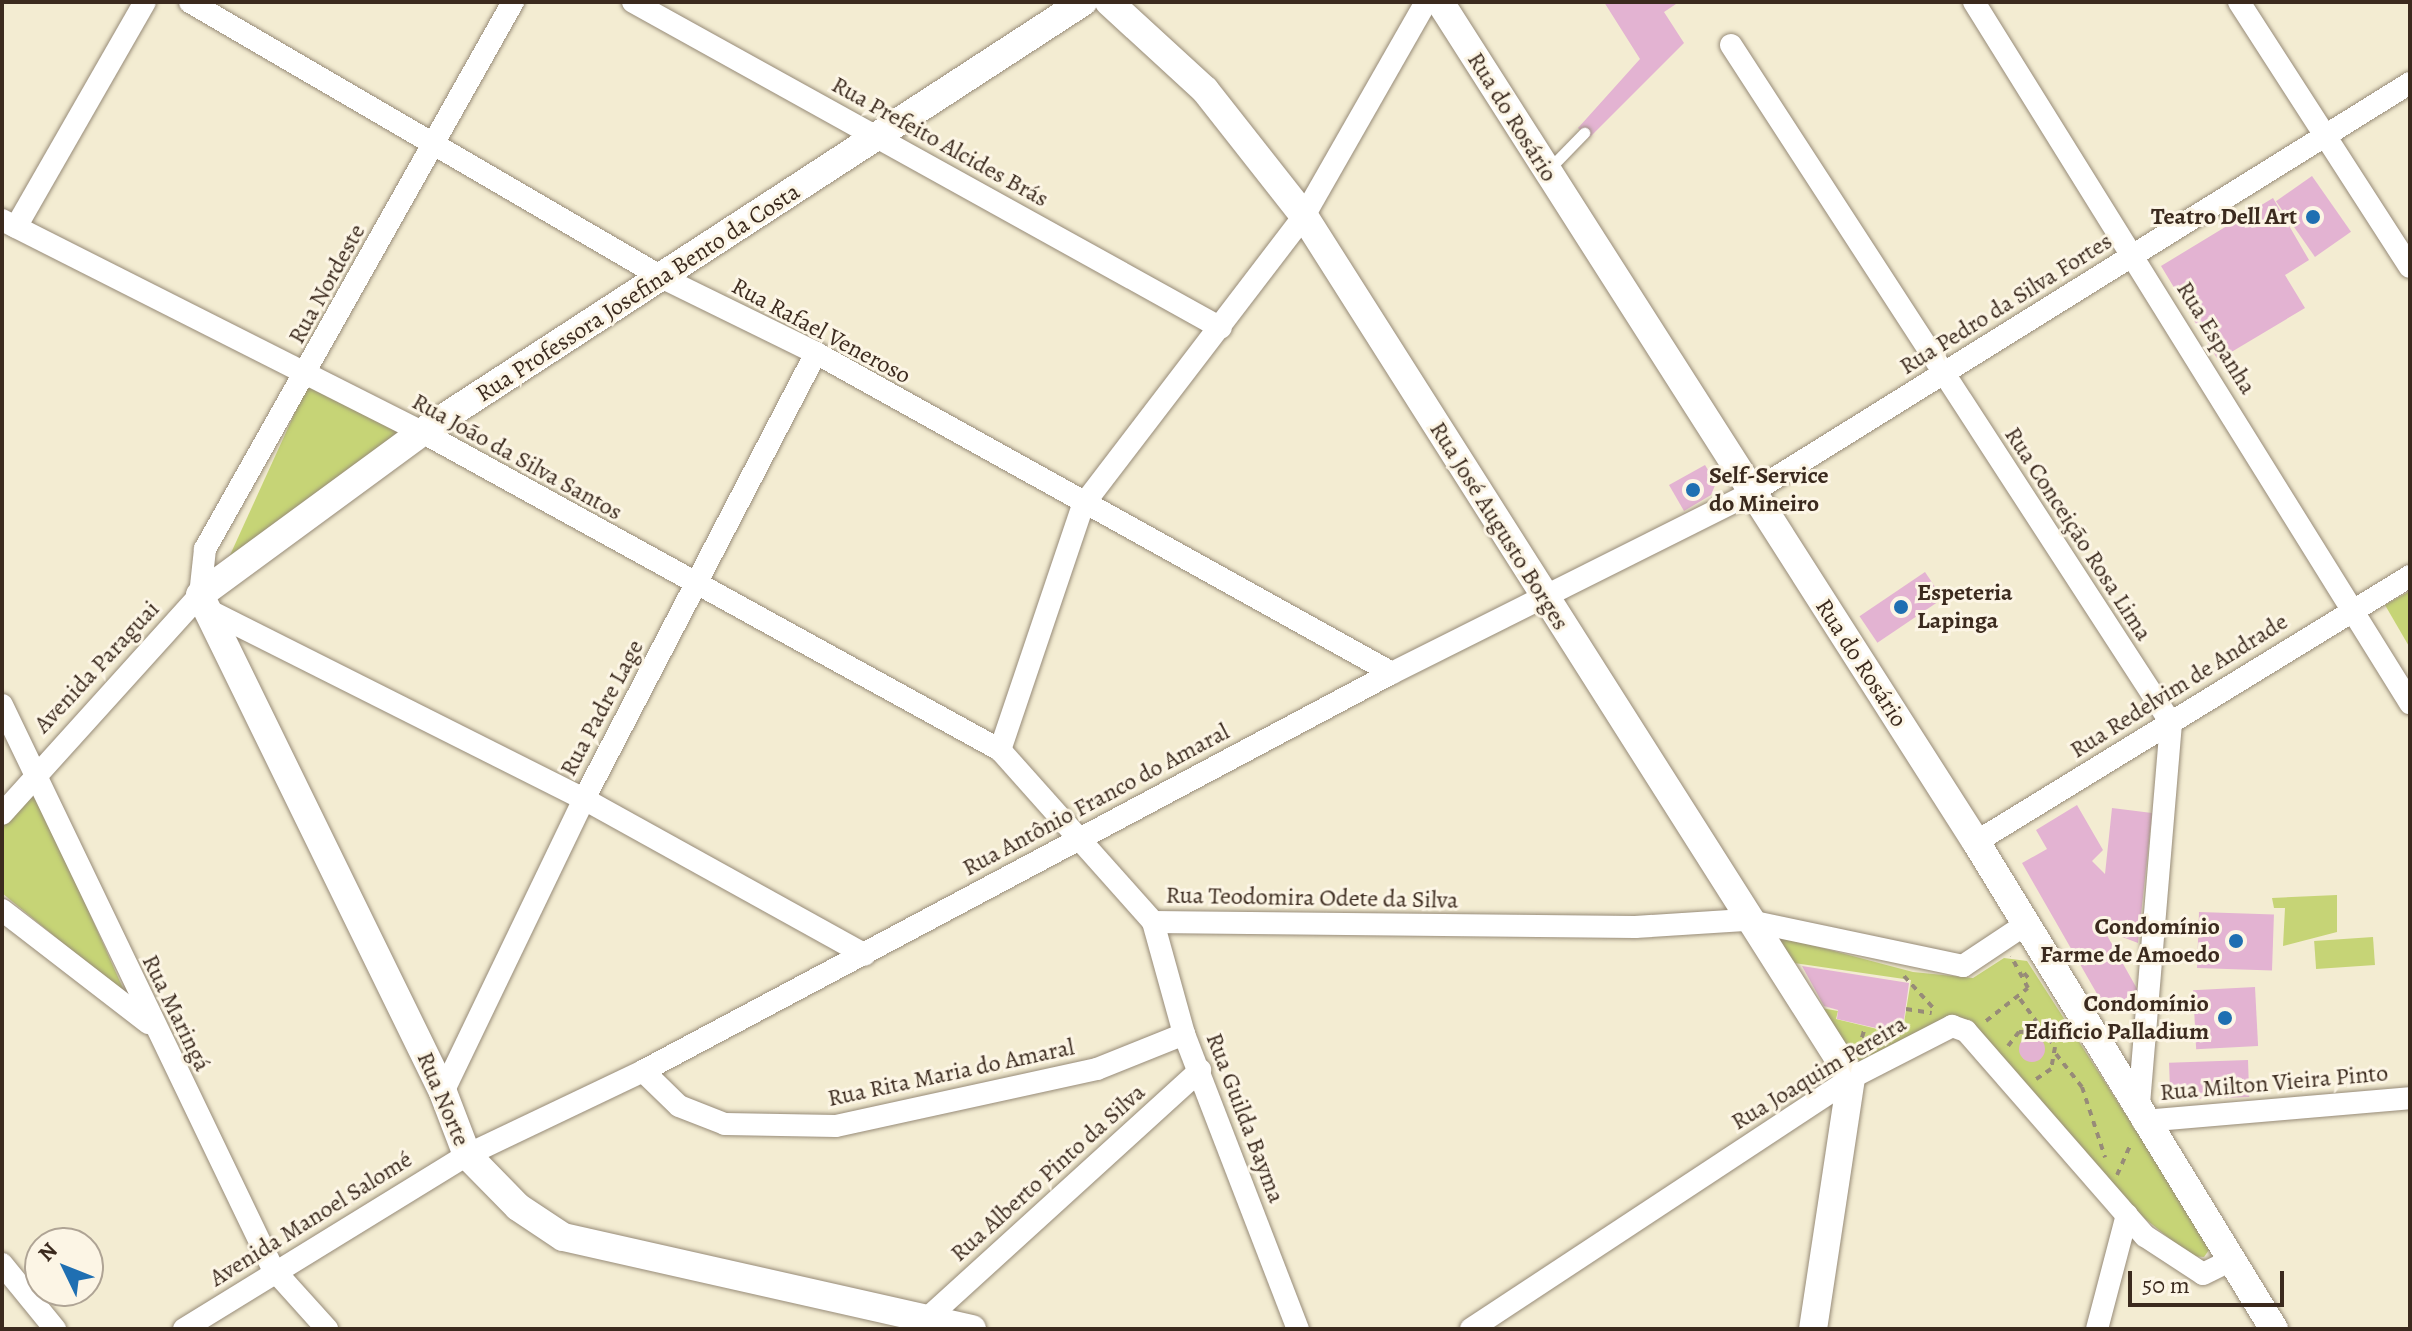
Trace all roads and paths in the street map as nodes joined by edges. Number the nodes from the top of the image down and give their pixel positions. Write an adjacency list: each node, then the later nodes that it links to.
1 (145, 2): 19 (street)
2 (190, 2): 16 (street, Rua Rafael Veneroso)
3 (513, 2): 16 (street, Rua Nordeste)
4 (633, 2): 15 (street, Rua Prefeito Alcides Brás)
5 (1083, 2): 15 (street, Rua Professora Josefina Bento da Costa)
6 (1109, 2): 18 (street, Rua José Augusto Borges)
7 (1426, 2): 18 (street)
8 (1440, 2): 17 (street, Rua do Rosário)
9 (1974, 2): 20 (street, Rua Espanha)
10 (2239, 2): 14 (street)
11 (1731, 45): 26 (street, Rua Conceição Rosa Lima)
12 (2410, 83): 14 (street, Rua Pedro da Silva Fortes)
13 (1584, 133): 17 (lane)
14 (2326, 136): 20 (street, Rua Pedro da Silva Fortes); 21 (street)
15 (877, 137): 22 (street, Rua Professora Josefina Bento da Costa); 23 (street, Rua Prefeito Alcides Brás)
16 (436, 145): 22 (street, Rua Rafael Veneroso); 25 (street, Rua Nordeste)
17 (1547, 171): 28 (street, Rua do Rosário)
18 (1304, 216): 23 (street); 32 (street, Rua José Augusto Borges)
19 (9, 224): 25 (street, Rua João da Silva Santos)
20 (2134, 254): 26 (street, Rua Pedro da Silva Fortes); 34 (street, Rua Espanha)
21 (2410, 267)
22 (665, 279): 24 (street, Rua Rafael Veneroso); 27 (street, Rua Professora Josefina Bento da Costa)
23 (1221, 328): 29 (street)
24 (816, 353): 29 (street, Rua Rafael Veneroso); 31 (street, Rua Padre Lage)
25 (306, 375): 27 (street, Rua João da Silva Santos); 33 (street, Rua Nordeste)
26 (1941, 375): 28 (street, Rua Pedro da Silva Fortes); 38 (street, Rua Conceição Rosa Lima)
27 (422, 432): 31 (street, Rua João da Silva Santos); 33 (street, Rua Professora Josefina Bento da Costa)
28 (1751, 493): 32 (street, Rua Antônio Franco do Amaral); 44 (street, Rua do Rosário)
29 (1083, 505): 35 (street, Rua Rafael Veneroso); 39 (street)
30 (2410, 576): 34 (street, Rua Redelvim de Andrade)
31 (695, 586): 39 (street, Rua João da Silva Santos); 41 (street, Rua Padre Lage)
32 (1546, 601): 35 (street, Rua Antônio Franco do Amaral); 46 (street, Rua José Augusto Borges)
33 (204, 602): 40 (street, Avenida Paraguai); 41 (street); 66 (street, Rua Norte)
34 (2353, 608): 36 (street, Rua Espanha); 38 (street, Rua Redelvim de Andrade)
35 (1392, 673): 43 (street, Rua Antônio Franco do Amaral)
36 (2410, 703)
37 (2, 705): 40 (street, Rua Maringá)
38 (2171, 723): 44 (street, Rua Redelvim de Andrade); 68 (street)
39 (1000, 750): 43 (street, Rua Teodomira Odete da Silva)
40 (36, 771): 42 (street, Avenida Paraguai); 56 (street, Rua Maringá)
41 (584, 799): 50 (street); 66 (street, Rua Padre Lage)
42 (2, 814)
43 (1082, 836): 47 (street, Rua Teodomira Odete da Silva); 50 (street, Rua Antônio Franco do Amaral)
44 (1976, 842): 48 (street, Rua do Rosário)
45 (2, 910): 56 (street)
46 (1745, 920): 47 (street, Rua Teodomira Odete da Silva); 49 (street, Rua Teodomira Odete da Silva); 64 (street, Rua José Augusto Borges)
47 (1153, 922): 59 (street, Rua Guilda Bayma)
48 (2023, 926): 49 (street, Rua Teodomira Odete da Silva); 68 (street, Rua do Rosário)
49 (2002, 945): 51 (path)
50 (865, 955): 63 (street, Rua Antônio Franco do Amaral)
51 (2024, 973): 52 (path); 53 (path)
52 (2037, 989)
53 (2020, 999): 57 (path); 58 (path)
54 (1906, 1009): 55 (path)
55 (1937, 1014)
56 (152, 1027): 75 (street, Rua Maringá)
57 (1966, 1031): 64 (street, Rua Joaquim Pereira); 72 (street)
58 (2042, 1031): 60 (path); 61 (path)
59 (1184, 1034): 62 (street, Rua Guilda Bayma); 63 (street, Rua Rita Maria do Amaral)
60 (2056, 1054): 65 (path); 70 (path)
61 (2007, 1060)
62 (1200, 1070): 76 (street, Rua Alberto Pinto da Silva); 81 (street, Rua Guilda Bayma)
63 (643, 1071): 69 (street, Rua Antônio Franco do Amaral)
64 (1851, 1078): 82 (street, Rua Joaquim Pereira); 83 (street)
65 (2028, 1079)
66 (443, 1092): 69 (street, Rua Norte)
67 (2410, 1098): 68 (street, Rua Milton Vieira Pinto)
68 (2140, 1127): 70 (path); 73 (street, Rua do Rosário)
69 (467, 1155): 75 (street, Avenida Manoel Salomé); 76 (street, Rua Norte)
70 (2116, 1178): 71 (path)
71 (2122, 1186)
72 (2127, 1215): 73 (street); 84 (street)
73 (2232, 1260): 85 (street, Rua do Rosário)
74 (2, 1264): 77 (street)
75 (273, 1269): 78 (street, Avenida Manoel Salomé); 79 (street, Rua Maringá)
76 (931, 1315): 80 (street, Rua Norte)
77 (55, 1329)
78 (184, 1329)
79 (327, 1329)
80 (972, 1329)
81 (1298, 1329)
82 (1471, 1329)
83 (1813, 1329)
84 (2097, 1329)
85 (2274, 1329)

